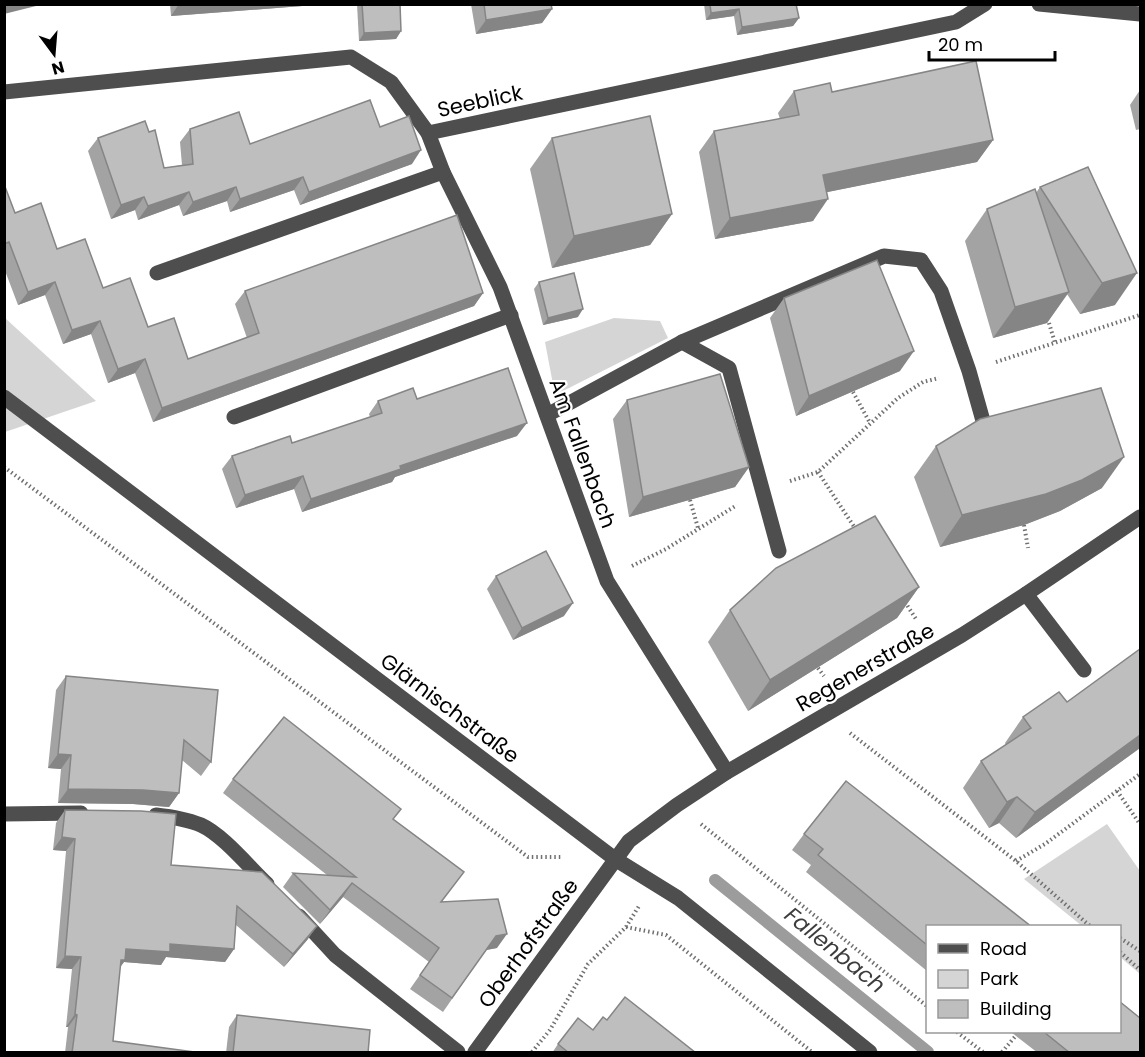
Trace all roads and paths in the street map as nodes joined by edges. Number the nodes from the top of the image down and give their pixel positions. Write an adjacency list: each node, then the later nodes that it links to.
1 (985, 4): 5 (street, Seeblick)
2 (1039, 4): 3 (street)
3 (1140, 14)
4 (4, 92): 5 (street, Seeblick)
5 (428, 133): 6 (street, Am Fallenbach)
6 (443, 172): 7 (street); 8 (street, Am Fallenbach)
7 (157, 273)
8 (511, 315): 17 (street, Am Fallenbach); 18 (street)
9 (1140, 315): 12 (path)
10 (1049, 323): 12 (path)
11 (682, 342): 14 (street); 17 (street); 23 (street)
12 (1055, 343): 13 (path)
13 (998, 362)
14 (969, 370): 19 (path); 20 (street)
15 (853, 392): 19 (path)
16 (4, 397): 47 (street, Glärnischstraße)
17 (547, 415): 39 (street, Am Fallenbach)
18 (234, 417)
19 (870, 423): 22 (path)
20 (985, 428)
21 (4, 467): 47 (path)
22 (818, 472): 23 (path); 28 (path)
23 (762, 490): 27 (path); 30 (street)
24 (690, 500): 27 (path)
25 (1140, 517): 32 (street, Regenerstraße)
26 (1024, 525): 29 (path)
27 (698, 528): 31 (path)
28 (863, 540)
29 (1028, 548)
30 (779, 551)
31 (633, 566)
32 (1026, 594): 36 (street); 39 (street, Regenerstraße)
33 (903, 599): 34 (path)
34 (916, 619)
35 (818, 668): 37 (path)
36 (1084, 670)
37 (824, 676)
38 (860, 741): 48 (path)
39 (727, 772): 42 (street, Regenerstraße)
40 (1140, 774): 41 (path)
41 (1117, 791): 46 (path); 48 (path)
42 (677, 805): 47 (street, Regenerstraße); 56 (path)
43 (95, 813): 44 (street)
44 (4, 814)
45 (138, 814): 59 (street)
46 (1140, 824)
47 (615, 859): 49 (street, Glärnischstraße); 60 (street, Oberhofstraße)
48 (1016, 861): 50 (path)
49 (653, 883): 51 (path); 63 (street, Glärnischstraße)
50 (1088, 925)
51 (626, 927): 61 (path); 62 (path)
52 (1121, 939): 53 (path)
53 (1140, 951)
54 (1121, 954): 55 (path)
55 (1140, 970)
56 (926, 1006)
57 (958, 1033): 64 (path)
58 (1018, 1033): 65 (path)
59 (458, 1053)
60 (475, 1053)
61 (532, 1053)
62 (812, 1053)
63 (870, 1053)
64 (983, 1053)
65 (1002, 1053)

